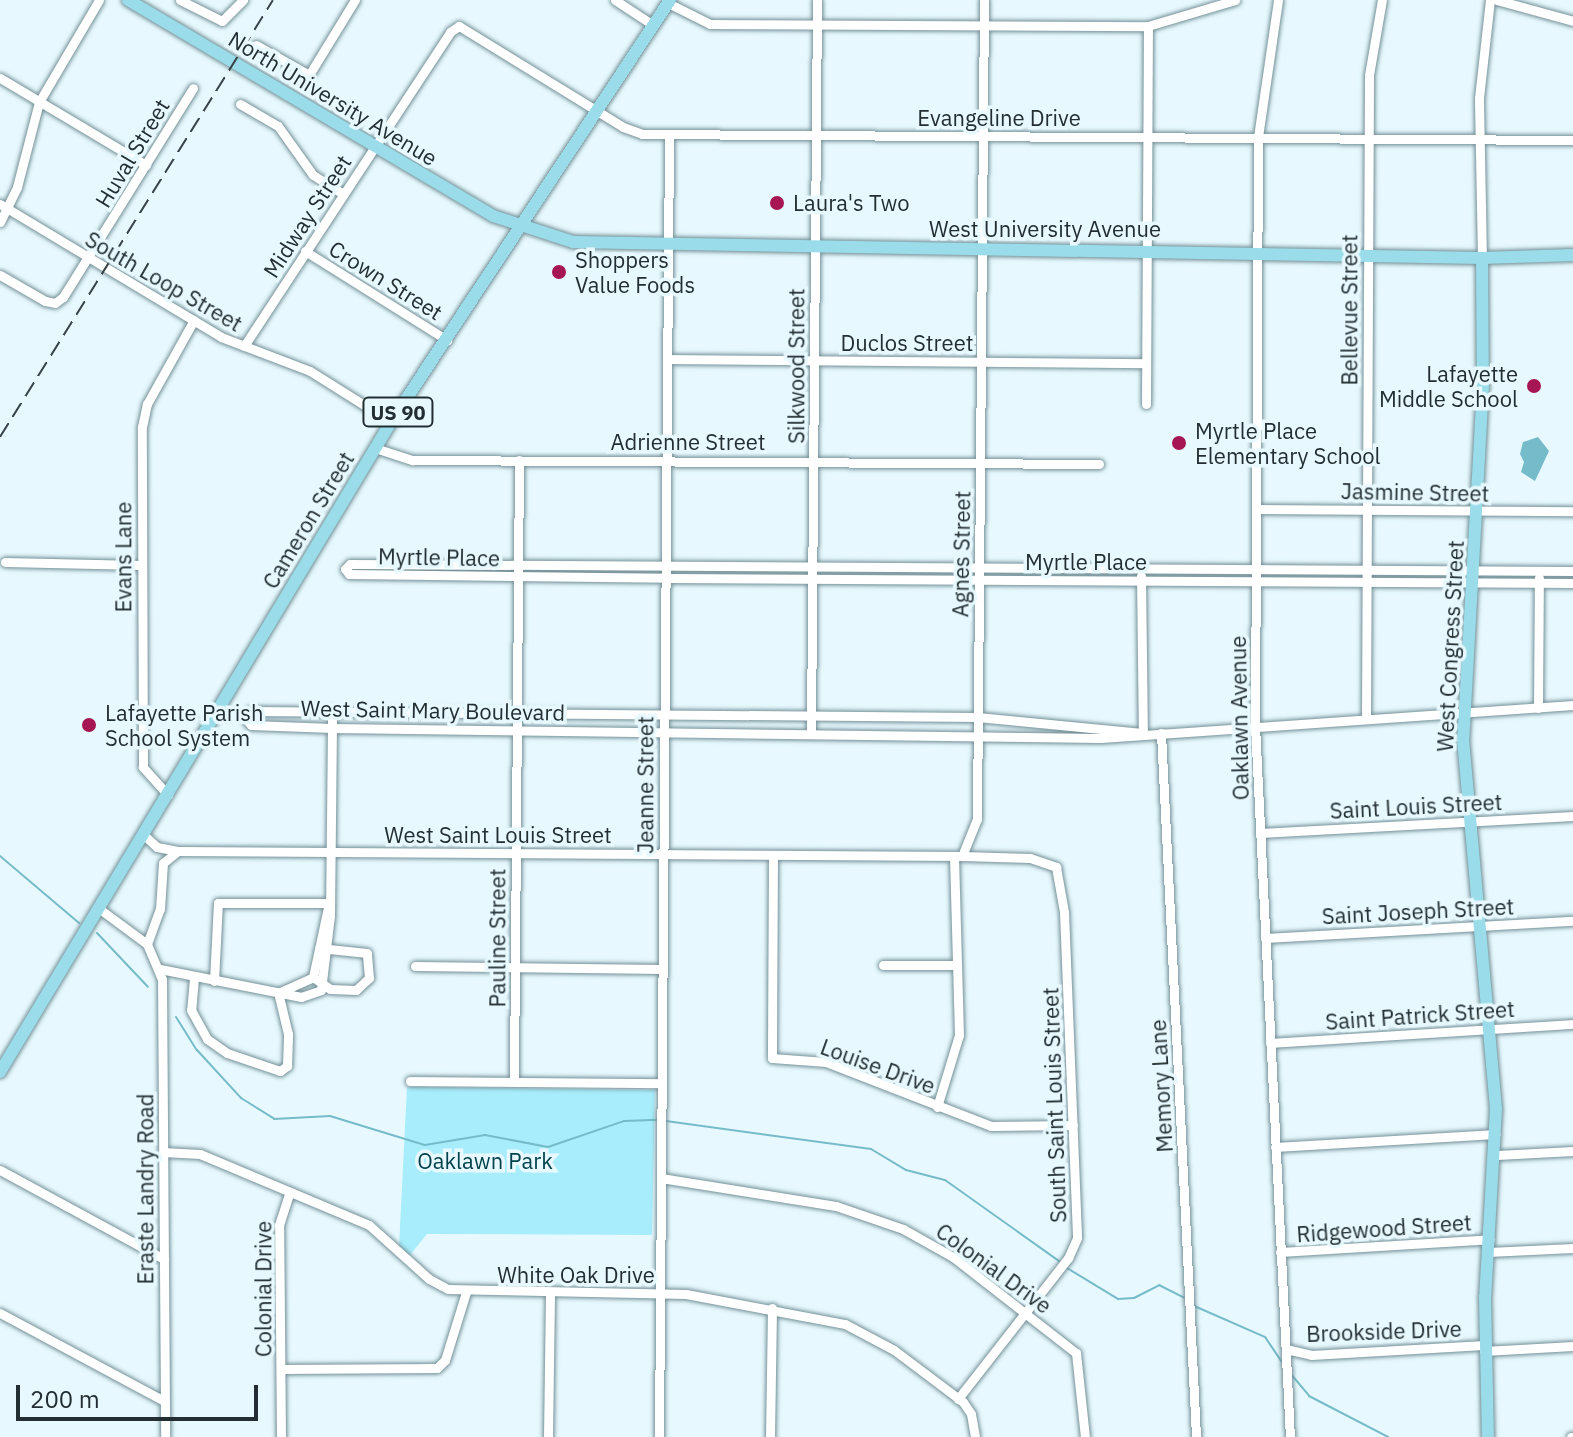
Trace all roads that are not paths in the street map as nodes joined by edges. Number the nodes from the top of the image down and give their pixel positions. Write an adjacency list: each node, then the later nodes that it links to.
1 (99, 0): 24 (street)
2 (128, 0): 35 (main road, North University Avenue)
3 (180, 0): 4 (street)
4 (243, 0)
5 (355, 0): 21 (street)
6 (615, 0): 17 (street)
7 (817, 0): 16 (street, Silkwood Street)
8 (984, 0): 18 (street, Agnes Street)
9 (1235, 0): 19 (street)
10 (1278, 0): 31 (street, Oaklawn Avenue)
11 (1382, 0): 33 (street, Bellevue Street)
12 (1490, 0): 32 (street, West Congress Street)
13 (1497, 0): 15 (street)
14 (669, 1): 16 (street); 17 (main road, Cameron Street / US 90)
15 (1573, 21)
16 (817, 24): 18 (street); 28 (street, Silkwood Street)
17 (653, 25): 26 (main road, Cameron Street / US 90)
18 (984, 25): 19 (street); 29 (street, Agnes Street)
19 (1148, 26): 30 (street)
20 (456, 27): 26 (street, Evangeline Drive); 35 (street, Midway Street)
21 (256, 45)
22 (0, 78): 24 (street)
23 (193, 88): 36 (street, Huval Street)
24 (39, 102): 36 (street); 38 (street)
25 (240, 104): 37 (street)
26 (596, 109): 27 (street, Evangeline Drive); 40 (main road, Cameron Street / US 90)
27 (669, 134): 28 (street, Evangeline Drive); 41 (street, Jeanne Street)
28 (816, 135): 29 (street, Evangeline Drive); 42 (street, Silkwood Street)
29 (982, 136): 30 (street, Evangeline Drive); 43 (street, Agnes Street)
30 (1148, 137): 31 (street, Evangeline Drive); 44 (street)
31 (1258, 137): 33 (street, Evangeline Drive); 45 (street, Oaklawn Avenue)
32 (1480, 138): 33 (street, Evangeline Drive); 34 (street, Evangeline Drive); 49 (street, West Congress Street)
33 (1368, 139): 47 (street, Bellevue Street)
34 (1573, 140)
35 (373, 146): 37 (street, Midway Street); 40 (main road, North University Avenue)
36 (146, 165): 50 (street, Huval Street)
37 (343, 194): 46 (street, Midway Street)
38 (4, 206): 39 (street); 50 (street, South Loop Street)
39 (0, 222)
40 (518, 228): 41 (main road, West University Avenue); 53 (main road, Cameron Street / US 90)
41 (668, 246): 42 (main road, West University Avenue); 55 (street, Jeanne Street)
42 (815, 248): 43 (main road, West University Avenue); 56 (street, Silkwood Street)
43 (981, 249): 44 (main road, West University Avenue); 57 (street, Agnes Street)
44 (1146, 249): 45 (main road, West University Avenue); 58 (street)
45 (1258, 250): 47 (main road, West University Avenue); 67 (street, Oaklawn Avenue)
46 (305, 251): 53 (street, Crown Street); 54 (street, Midway Street)
47 (1368, 253): 49 (main road, West University Avenue); 68 (street, Bellevue Street)
48 (1573, 255): 49 (main road, West University Avenue)
49 (1482, 258): 69 (main road, West Congress Street)
50 (87, 259): 51 (street, Huval Street); 52 (street, South Loop Street)
51 (0, 275)
52 (194, 320): 54 (street, South Loop Street); 73 (street, Evans Lane)
53 (447, 340): 60 (main road, Cameron Street / US 90)
54 (244, 346): 60 (street, South Loop Street)
55 (667, 359): 56 (street, Duclos Street); 64 (street, Jeanne Street)
56 (814, 360): 57 (street, Duclos Street); 62 (street, Silkwood Street)
57 (980, 361): 58 (street, Duclos Street); 65 (street, Agnes Street)
58 (1146, 363): 59 (street)
59 (1146, 404)
60 (391, 422): 61 (main road, Cameron Street / US 90)
61 (375, 448): 63 (street, Adrienne Street); 108 (main road, Cameron Street / US 90)
62 (814, 459): 64 (street, Adrienne Street); 65 (street, Adrienne Street); 75 (street, Silkwood Street)
63 (519, 460): 64 (street, Adrienne Street); 72 (street, Pauline Street)
64 (667, 461): 74 (street, Jeanne Street)
65 (980, 463): 66 (street, Adrienne Street); 77 (street, Agnes Street)
66 (1099, 464)
67 (1256, 509): 68 (street, Jasmine Street); 81 (street, Oaklawn Avenue)
68 (1366, 509): 69 (street, Jasmine Street); 78 (street, Bellevue Street)
69 (1477, 511): 70 (street, Jasmine Street); 84 (main road, West Congress Street)
70 (1573, 511)
71 (5, 562): 73 (street)
72 (517, 564): 74 (street, Myrtle Place); 82 (street, Pauline Street); 82 (street, Myrtle Place)
73 (141, 565): 108 (street, Evans Lane)
74 (666, 566): 75 (street, Myrtle Place); 85 (street, Jeanne Street)
75 (813, 566): 77 (street, Myrtle Place); 83 (street, Silkwood Street)
76 (1142, 567): 77 (street, Myrtle Place); 81 (street, Myrtle Place); 87 (street)
77 (979, 568): 86 (street, Agnes Street)
78 (1366, 570): 81 (street, Myrtle Place); 84 (street, Myrtle Place); 88 (street, Bellevue Street)
79 (1539, 571): 80 (street, Myrtle Place); 84 (street, Myrtle Place); 89 (street)
80 (1573, 571)
81 (1256, 575): 87 (street, Myrtle Place); 88 (street, Myrtle Place); 100 (street, Oaklawn Avenue)
82 (517, 576): 85 (street, Myrtle Place); 95 (street, Pauline Street)
83 (812, 577): 85 (street, Myrtle Place); 86 (street, Myrtle Place); 96 (street, Silkwood Street)
84 (1474, 577): 88 (street, Myrtle Place); 89 (street, Myrtle Place); 94 (main road, West Congress Street)
85 (666, 578): 97 (street, Jeanne Street)
86 (979, 580): 87 (street, Myrtle Place); 98 (street, Agnes Street)
87 (1141, 580): 105 (street)
88 (1366, 581): 99 (street, Bellevue Street)
89 (1539, 583): 90 (street, Myrtle Place); 92 (street)
90 (1573, 583)
91 (1573, 705): 92 (street, West Saint Mary Boulevard)
92 (1538, 708): 94 (street, West Saint Mary Boulevard)
93 (332, 711): 95 (street, West Saint Mary Boulevard); 101 (street); 101 (street, West Saint Mary Boulevard)
94 (1464, 712): 99 (street, West Saint Mary Boulevard); 110 (main road, West Congress Street)
95 (516, 713): 97 (street, West Saint Mary Boulevard); 102 (street, Pauline Street)
96 (811, 714): 97 (street, West Saint Mary Boulevard); 98 (street, West Saint Mary Boulevard); 104 (street, Silkwood Street)
97 (664, 716): 103 (street, Jeanne Street)
98 (977, 717): 105 (street, West Saint Mary Boulevard); 107 (street, Agnes Street)
99 (1366, 718): 100 (street, West Saint Mary Boulevard)
100 (1255, 725): 106 (street, West Saint Mary Boulevard); 111 (street, Oaklawn Avenue)
101 (332, 728): 102 (street, West Saint Mary Boulevard); 114 (street)
102 (516, 729): 103 (street, West Saint Mary Boulevard); 115 (street, Pauline Street)
103 (664, 731): 104 (street, West Saint Mary Boulevard); 116 (street, Jeanne Street)
104 (811, 732): 107 (street, West Saint Mary Boulevard)
105 (1143, 733): 106 (street, West Saint Mary Boulevard); 107 (street, West Saint Mary Boulevard)
106 (1161, 733): 178 (street, Memory Lane)
107 (977, 734): 118 (street, Agnes Street)
108 (168, 795): 112 (main road, Cameron Street / US 90)
109 (1573, 816): 110 (street, Saint Louis Street)
110 (1470, 821): 111 (street, Saint Louis Street); 123 (main road, West Congress Street)
111 (1260, 833): 124 (street, Oaklawn Avenue)
112 (145, 836): 113 (street); 121 (main road, Cameron Street / US 90)
113 (178, 851): 114 (street, West Saint Louis Street); 125 (street)
114 (331, 852): 115 (street, West Saint Louis Street); 120 (street)
115 (515, 854): 116 (street, West Saint Louis Street); 130 (street, Pauline Street)
116 (663, 854): 117 (street, West Saint Louis Street); 132 (street, Jeanne Street)
117 (773, 856): 118 (street, West Saint Louis Street); 145 (street, Louise Drive)
118 (958, 856): 119 (street, West Saint Louis Street); 128 (street, Agnes Street)
119 (1056, 867): 146 (street, South Saint Louis Street)
120 (329, 903): 126 (street); 135 (street)
121 (101, 910): 125 (street, Eraste Landry Road); 141 (main road, Cameron Street / US 90)
122 (1573, 921): 123 (street, Saint Joseph Street)
123 (1480, 926): 124 (street, Saint Joseph Street); 139 (main road, West Congress Street)
124 (1265, 938): 140 (street, Oaklawn Avenue)
125 (147, 944): 131 (street, Eraste Landry Road)
126 (323, 949): 133 (street); 136 (street); 136 (street)
127 (883, 965): 128 (street)
128 (956, 965): 145 (street, Agnes Street)
129 (415, 966): 130 (street)
130 (514, 968): 132 (street); 142 (street, Pauline Street)
131 (160, 969): 134 (street); 150 (street, Eraste Landry Road)
132 (662, 969): 144 (street, Jeanne Street)
133 (313, 977): 136 (street); 137 (street)
134 (194, 978): 135 (street); 137 (street)
135 (214, 981): 137 (street)
136 (323, 985): 137 (street)
137 (278, 992)
138 (1573, 1024): 139 (street, Saint Patrick Street)
139 (1488, 1029): 140 (street, Saint Patrick Street); 147 (main road, West Congress Street)
140 (1270, 1043): 148 (street, Oaklawn Avenue)
141 (1, 1067)
142 (514, 1080): 143 (street); 144 (street)
143 (410, 1081)
144 (662, 1083): 153 (street, Jeanne Street)
145 (937, 1107): 146 (street, Louise Drive)
146 (1073, 1125): 163 (street, South Saint Louis Street)
147 (1496, 1134): 148 (street); 151 (main road, West Congress Street)
148 (1275, 1147): 157 (street, Oaklawn Avenue)
149 (1573, 1151): 151 (street)
150 (163, 1152): 154 (street, White Oak Drive); 158 (street, Eraste Landry Road)
151 (1497, 1155): 155 (main road, West Congress Street)
152 (0, 1170): 158 (street)
153 (661, 1178): 161 (street, Jeanne Street); 163 (street, Colonial Drive)
154 (290, 1192): 159 (street, White Oak Drive); 168 (street, Colonial Drive)
155 (1489, 1246): 156 (street, Ridgewood Street); 157 (street, Ridgewood Street); 166 (main road, West Congress Street)
156 (1573, 1248)
157 (1280, 1252): 167 (street, Oaklawn Avenue)
158 (164, 1259): 170 (street, Eraste Landry Road)
159 (466, 1292): 160 (street, White Oak Drive); 168 (street)
160 (550, 1293): 161 (street, White Oak Drive); 173 (street)
161 (660, 1294): 162 (street, White Oak Drive); 174 (street, Jeanne Street)
162 (772, 1308): 169 (street, White Oak Drive); 175 (street)
163 (1026, 1312): 169 (street, South Saint Louis Street); 177 (street, Colonial Drive)
164 (0, 1313): 170 (street)
165 (1573, 1346): 166 (street, Brookside Drive)
166 (1484, 1348): 167 (street, Brookside Drive); 180 (main road, West Congress Street)
167 (1286, 1349): 179 (street, Oaklawn Avenue)
168 (281, 1369): 172 (street, Colonial Drive)
169 (958, 1399): 176 (street)
170 (164, 1401): 171 (street, Eraste Landry Road)
171 (165, 1437)
172 (281, 1437)
173 (548, 1437)
174 (659, 1437)
175 (770, 1437)
176 (975, 1437)
177 (1085, 1437)
178 (1196, 1437)
179 (1290, 1437)
180 (1488, 1437)

